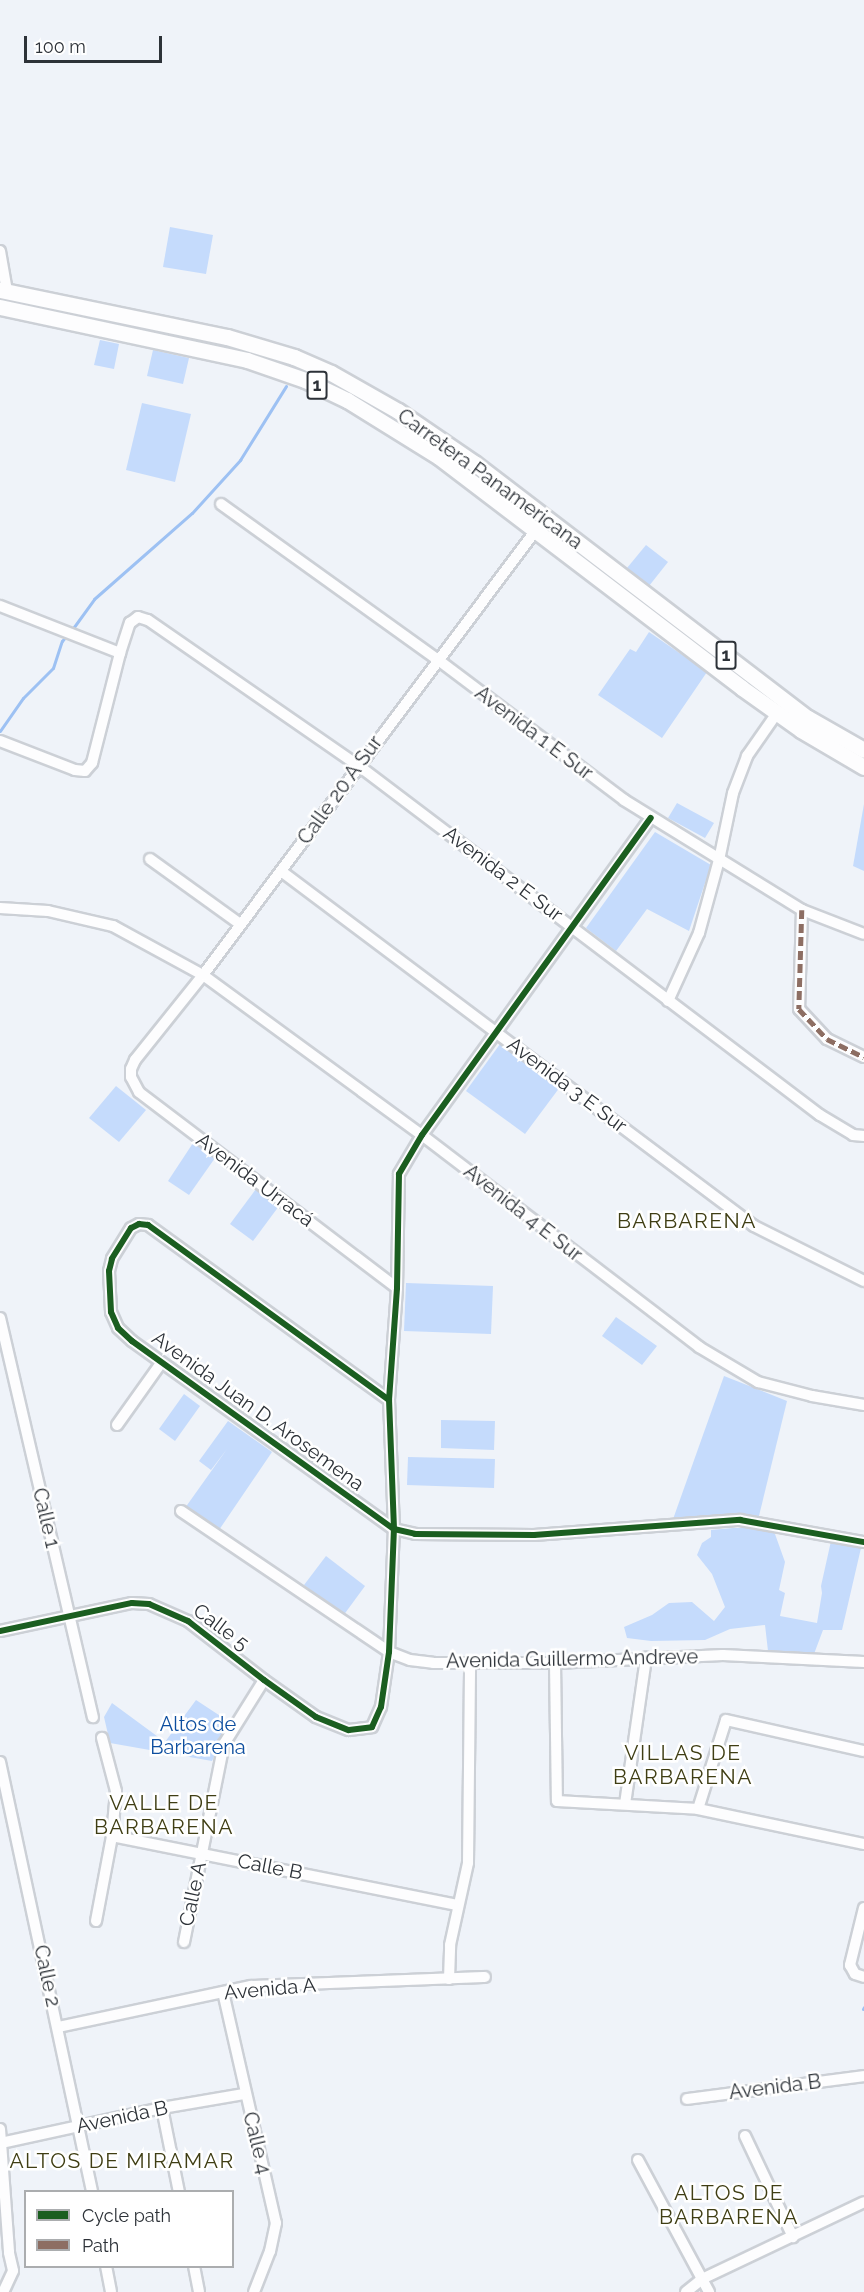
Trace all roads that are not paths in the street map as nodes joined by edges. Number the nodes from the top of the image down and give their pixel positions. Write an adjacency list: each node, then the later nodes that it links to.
1 (0, 251): 2 (street)
2 (3, 291): 5 (highway, Carretera Panamericana / 1)
3 (0, 307): 6 (highway, Carretera Panamericana / 1)
4 (221, 504): 9 (street, Avenida 1 E Sur)
5 (545, 518): 6 (street, Calle 20 A Sur); 12 (highway, Carretera Panamericana / 1)
6 (535, 531): 9 (street, Calle 20 A Sur); 10 (highway, Carretera Panamericana / 1)
7 (0, 606): 8 (street)
8 (120, 653): 11 (street); 13 (street, Avenida 2 E Sur)
9 (437, 659): 13 (street, Calle 20 A Sur); 15 (street, Avenida 1 E Sur)
10 (777, 713): 14 (highway, Carretera Panamericana / 1); 17 (street)
11 (0, 741)
12 (864, 750)
13 (359, 766): 18 (street, Calle 20 A Sur); 22 (street, Avenida 2 E Sur)
14 (864, 767)
15 (651, 818): 17 (street, Avenida 1 E Sur); 22 (street)
16 (150, 859): 21 (street)
17 (718, 860): 20 (street, Avenida 1 E Sur); 25 (street)
18 (281, 871): 21 (street, Calle 20 A Sur); 26 (street, Avenida 3 E Sur)
19 (0, 908): 24 (street, Avenida 4 E Sur)
20 (802, 910): 23 (street, Avenida 1 E Sur); 27 (street)
21 (240, 924): 24 (street, Calle 20 A Sur)
22 (574, 927): 25 (street, Avenida 2 E Sur); 26 (street)
23 (864, 934)
24 (203, 975): 28 (street, Calle 20 A Sur); 29 (street, Avenida 4 E Sur)
25 (668, 1001): 30 (street, Avenida 2 E Sur)
26 (497, 1032): 29 (street); 31 (street, Avenida 3 E Sur)
27 (864, 1057)
28 (134, 1061): 32 (street, Avenida Urracá)
29 (422, 1135): 32 (street); 36 (street, Avenida 4 E Sur)
30 (864, 1136)
31 (864, 1281)
32 (397, 1288): 35 (street)
33 (0, 1318): 41 (street, Calle 1)
34 (161, 1363): 35 (street, Avenida Juan D. Arosemena); 37 (street); 39 (street, Avenida Juan D. Arosemena)
35 (389, 1400): 39 (street)
36 (864, 1406)
37 (117, 1425)
38 (181, 1510): 43 (street, Avenida Guillermo Andreve)
39 (394, 1529): 40 (street); 43 (street)
40 (864, 1542)
41 (70, 1617): 42 (street, Calle 5); 48 (street, Calle 5); 49 (street, Calle 1)
42 (0, 1631)
43 (389, 1652): 46 (street, Avenida Guillermo Andreve); 48 (street, Calle 5)
44 (646, 1658): 45 (street, Avenida Guillermo Andreve); 47 (street, Avenida Guillermo Andreve); 53 (street)
45 (864, 1662)
46 (470, 1664): 47 (street, Avenida Guillermo Andreve); 58 (street)
47 (555, 1664): 53 (street)
48 (264, 1680): 57 (street, Calle A)
49 (93, 1717)
50 (102, 1738): 55 (street)
51 (864, 1751): 54 (street)
52 (0, 1762): 66 (street, Calle 2)
53 (625, 1803): 54 (street)
54 (698, 1809): 56 (street)
55 (112, 1836): 57 (street, Calle B); 60 (street)
56 (864, 1844)
57 (202, 1853): 58 (street, Calle B); 61 (street, Calle A)
58 (457, 1905): 64 (street)
59 (864, 1908): 63 (street)
60 (96, 1921)
61 (184, 1942)
62 (485, 1977): 64 (street, Avenida A)
63 (864, 1977)
64 (449, 1979): 65 (street, Avenida A)
65 (223, 1992): 66 (street, Avenida A); 68 (street, Calle 4)
66 (58, 2027): 71 (street, Calle 2)
67 (864, 2076): 69 (street, Avenida B)
68 (244, 2094): 70 (street, Avenida B); 86 (street, Calle 4)
69 (687, 2099)
70 (162, 2108): 71 (street, Avenida B); 77 (street)
71 (79, 2126): 74 (street, Avenida B); 76 (street, Calle 2)
72 (0, 2128): 74 (street)
73 (745, 2136): 79 (street)
74 (1, 2143): 83 (street)
75 (638, 2160): 82 (street)
76 (92, 2190)
77 (179, 2190)
78 (864, 2202): 79 (street)
79 (793, 2237): 82 (street)
80 (106, 2268): 84 (street)
81 (194, 2268): 85 (street)
82 (702, 2278): 87 (street); 88 (street)
83 (3, 2292)
84 (111, 2292)
85 (199, 2292)
86 (254, 2292)
87 (686, 2292)
88 (709, 2292)

